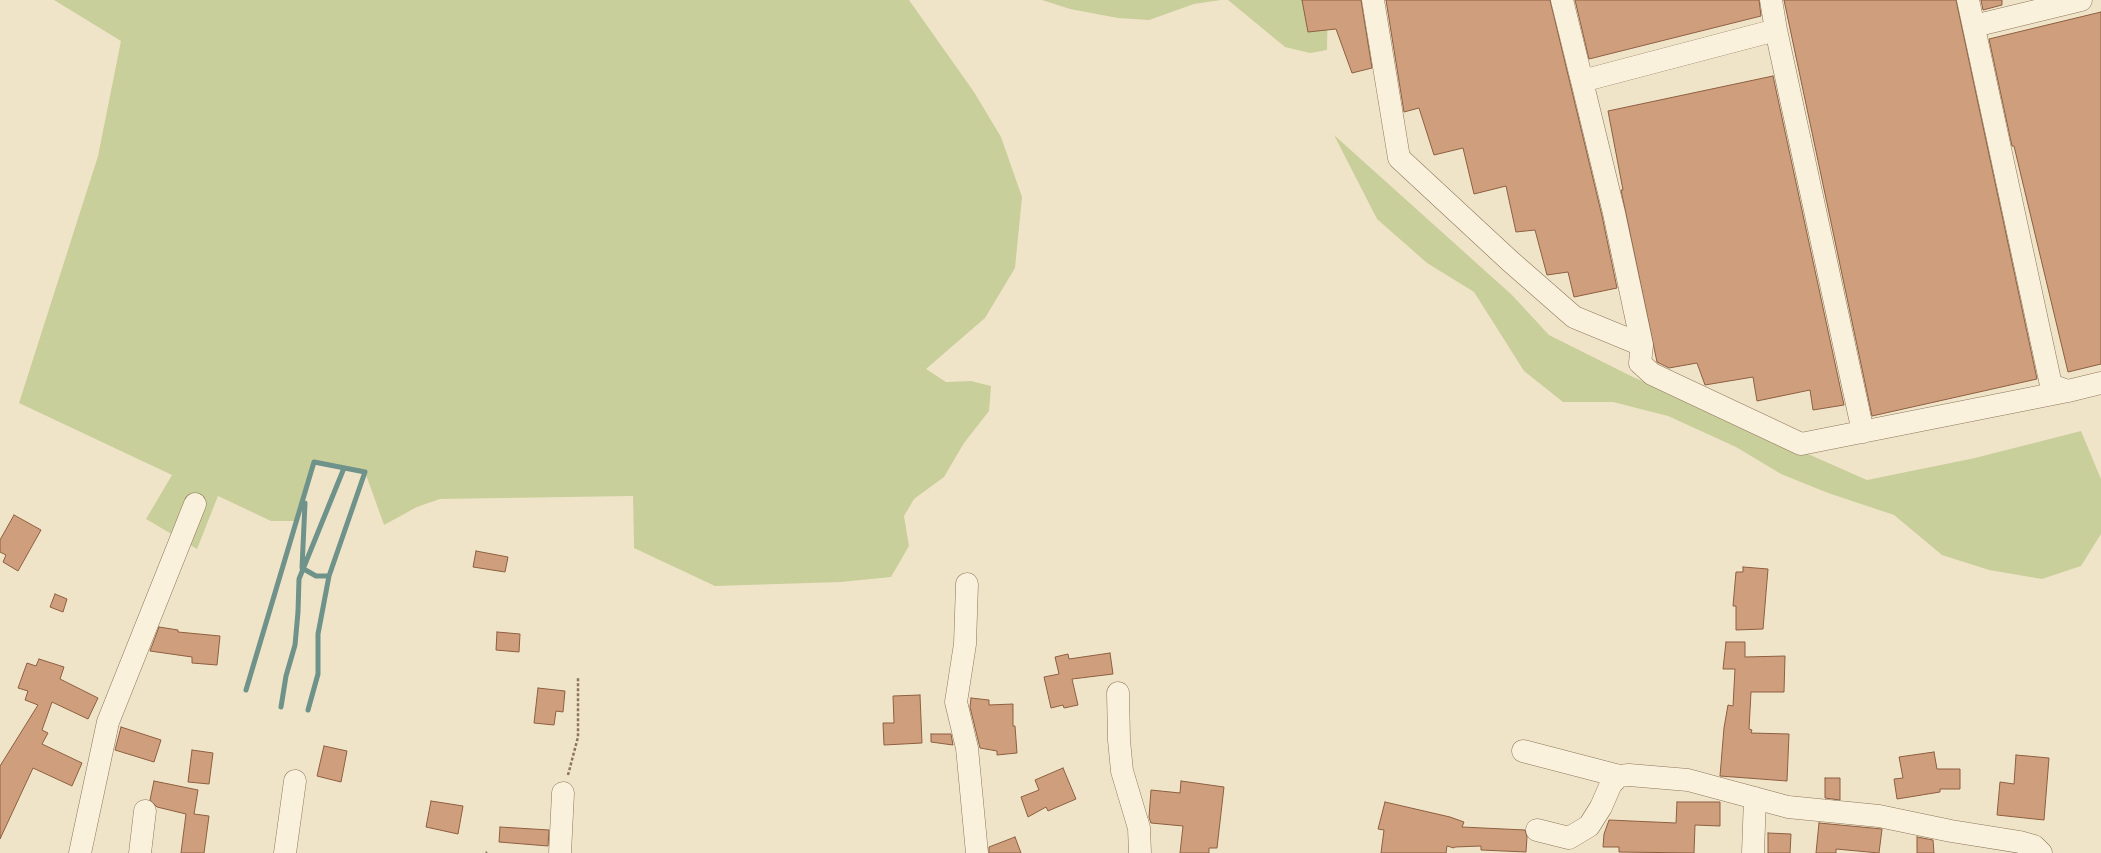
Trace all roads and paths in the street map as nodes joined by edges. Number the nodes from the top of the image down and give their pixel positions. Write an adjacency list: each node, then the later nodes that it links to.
1 (1373, 0): 9 (street)
2 (1562, 0): 8 (street)
3 (1771, 0): 7 (street)
4 (1968, 0): 6 (street)
5 (2081, 0): 6 (street)
6 (1974, 26): 11 (street)
7 (1776, 30): 8 (street); 12 (street)
8 (1582, 81): 9 (street)
9 (1642, 345): 12 (street)
10 (2101, 383): 11 (street)
11 (2068, 391): 12 (street)
12 (1863, 432)
13 (195, 504): 24 (street)
14 (967, 584): 28 (street)
15 (578, 678): 20 (path)
16 (1118, 693): 29 (street)
17 (1523, 751): 18 (street)
18 (1619, 776): 21 (street); 23 (street)
19 (295, 781): 26 (street)
20 (563, 793): 27 (street)
21 (1755, 798): 30 (street); 31 (street)
22 (146, 811): 25 (street)
23 (1537, 830)
24 (80, 853)
25 (140, 853)
26 (284, 853)
27 (560, 853)
28 (977, 853)
29 (1140, 853)
30 (1752, 853)
31 (2041, 853)

